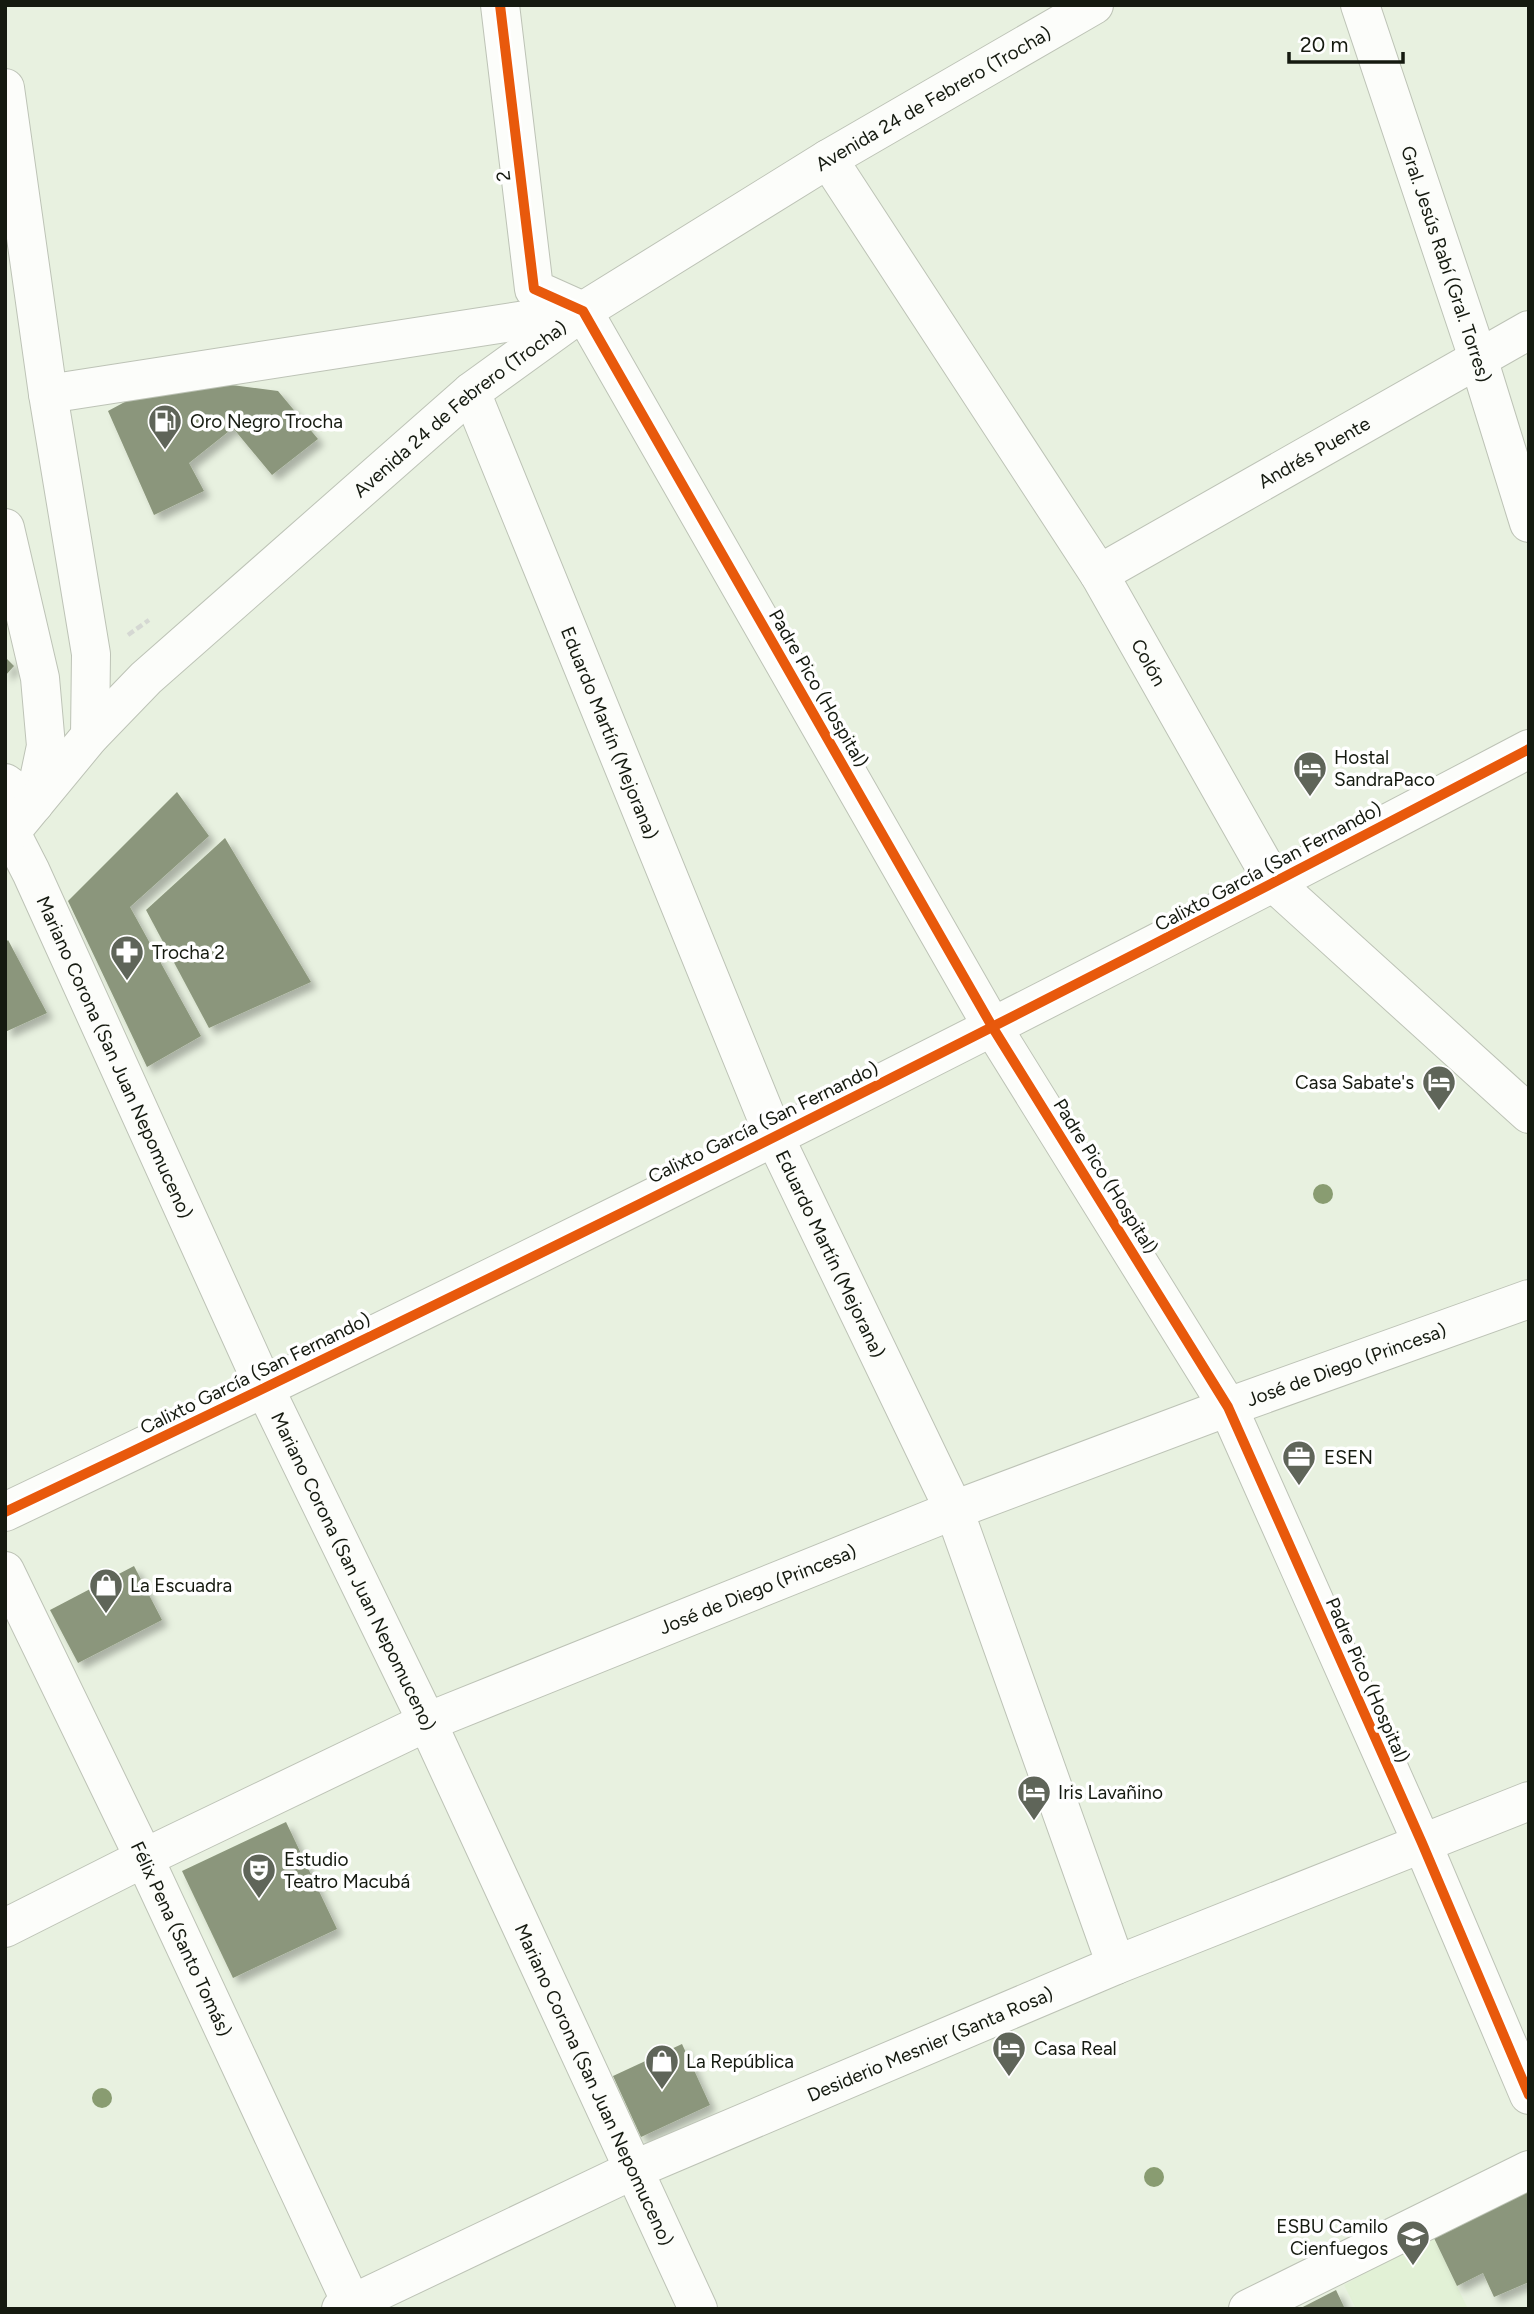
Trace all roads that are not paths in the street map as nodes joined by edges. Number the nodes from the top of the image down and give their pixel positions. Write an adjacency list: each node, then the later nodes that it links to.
1 (500, 5): 6 (street, 2)
2 (1094, 5): 5 (street, Avenida 24 de Febrero (Trocha))
3 (1360, 5): 8 (street, Gral. Jesús Rabí (Gral. Torres))
4 (5, 88): 10 (street)
5 (828, 159): 6 (street, Avenida 24 de Febrero (Trocha)); 13 (street, Colón)
6 (583, 311): 9 (street, Avenida 24 de Febrero (Trocha)); 10 (street); 21 (street, Padre Pico (Hospital))
7 (1529, 330): 8 (street, Andrés Puente)
8 (1478, 358): 11 (street, Gral. Jesús Rabí (Gral. Torres)); 13 (street, Andrés Puente)
9 (471, 392): 15 (street, Avenida 24 de Febrero (Trocha)); 23 (street, Eduardo Martín (Mejorana))
10 (48, 394): 14 (street)
11 (1529, 523)
12 (5, 528): 18 (street)
13 (1099, 573): 20 (street, Colón)
14 (91, 654): 15 (street); 16 (street)
15 (146, 678): 16 (street, Avenida 24 de Febrero (Trocha))
16 (90, 736): 18 (street, Avenida 24 de Febrero (Trocha))
17 (1529, 749): 20 (street, Calixto García (San Fernando))
18 (20, 793): 19 (street, Avenida 24 de Febrero (Trocha))
19 (8, 836): 25 (street, Mariano Corona (San Juan Nepomuceno))
20 (1274, 883): 21 (street, Calixto García (San Fernando)); 22 (street, Colón)
21 (993, 1028): 23 (street, Calixto García (San Fernando)); 26 (street, Padre Pico (Hospital))
22 (1529, 1114)
23 (774, 1136): 25 (street, Calixto García (San Fernando)); 27 (street, Eduardo Martín (Mejorana))
24 (1529, 1299): 26 (street, José de Diego (Princesa))
25 (265, 1389): 28 (street, Calixto García (San Fernando)); 30 (street, Mariano Corona (San Juan Nepomuceno))
26 (1228, 1407): 27 (street, José de Diego (Princesa)); 32 (street, Padre Pico (Hospital))
27 (954, 1510): 30 (street, José de Diego (Princesa)); 35 (street, Eduardo Martín (Mejorana))
28 (5, 1512)
29 (5, 1571): 33 (street, Félix Pena (Santo Tomás))
30 (427, 1722): 33 (street, José de Diego (Princesa)); 37 (street, Mariano Corona (San Juan Nepomuceno))
31 (1529, 1801): 32 (street, Desiderio Mesnier (Santa Rosa))
32 (1422, 1843): 35 (street, Desiderio Mesnier (Santa Rosa)); 36 (street, Padre Pico (Hospital))
33 (144, 1858): 34 (street, José de Diego (Princesa)); 39 (street, Félix Pena (Santo Tomás))
34 (5, 1928)
35 (1116, 1965): 37 (street, Desiderio Mesnier (Santa Rosa))
36 (1529, 2095)
37 (633, 2171): 39 (street, Desiderio Mesnier (Santa Rosa)); 40 (street, Mariano Corona (San Juan Nepomuceno))
38 (1529, 2171): 41 (street)
39 (349, 2307)
40 (698, 2309)
41 (1248, 2309)

